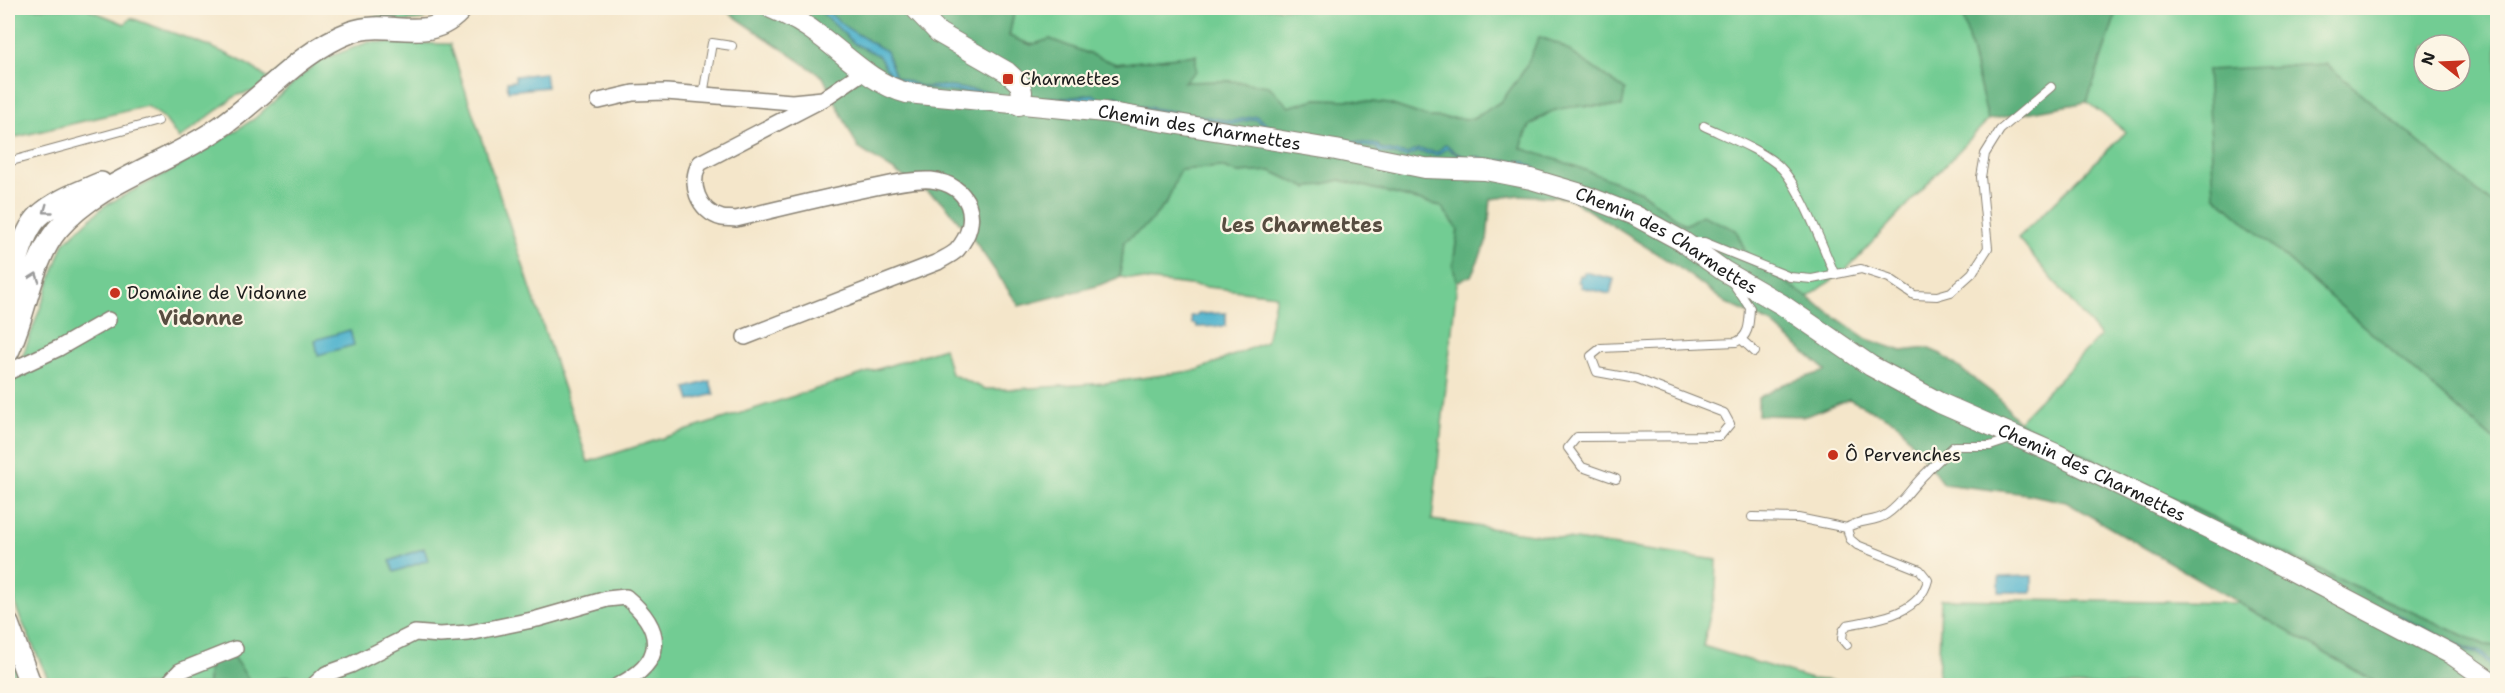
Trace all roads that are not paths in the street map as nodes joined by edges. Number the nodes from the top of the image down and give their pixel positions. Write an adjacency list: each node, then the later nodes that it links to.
1 (462, 8): 4 (main road)
2 (771, 8): 6 (street, Chemin des Charmettes)
3 (915, 8): 10 (street)
4 (442, 16): 15 (main road)
5 (732, 46): 8 (lane)
6 (864, 71): 9 (street); 10 (street, Chemin des Charmettes)
7 (2051, 87): 19 (lane)
8 (703, 95): 9 (street); 11 (street)
9 (823, 99): 22 (street)
10 (1021, 99): 16 (street, Chemin des Charmettes)
11 (599, 101)
12 (158, 121): 14 (lane)
13 (1704, 126): 19 (lane)
14 (8, 163)
15 (139, 172): 17 (main road, one-way to 17); 24 (main road, one-way to 15)
16 (1682, 241): 18 (street, Chemin des Charmettes); 19 (lane)
17 (15, 246): 20 (main road)
18 (1724, 271): 23 (lane); 27 (street, Chemin des Charmettes)
19 (1835, 275)
20 (8, 304)
21 (108, 320): 26 (street)
22 (744, 337)
23 (1742, 340): 25 (lane); 28 (lane)
24 (8, 352)
25 (1755, 352)
26 (8, 372)
27 (2017, 437): 30 (lane); 40 (street, Chemin des Charmettes)
28 (1616, 478)
29 (1752, 517): 30 (lane)
30 (1847, 528): 32 (lane)
31 (8, 624): 35 (main road)
32 (1847, 645)
33 (236, 649): 36 (street)
34 (326, 674): 37 (street); 38 (street); 39 (street)
35 (31, 686)
36 (166, 686)
37 (313, 686)
38 (338, 686)
39 (617, 686)
40 (2497, 686)

